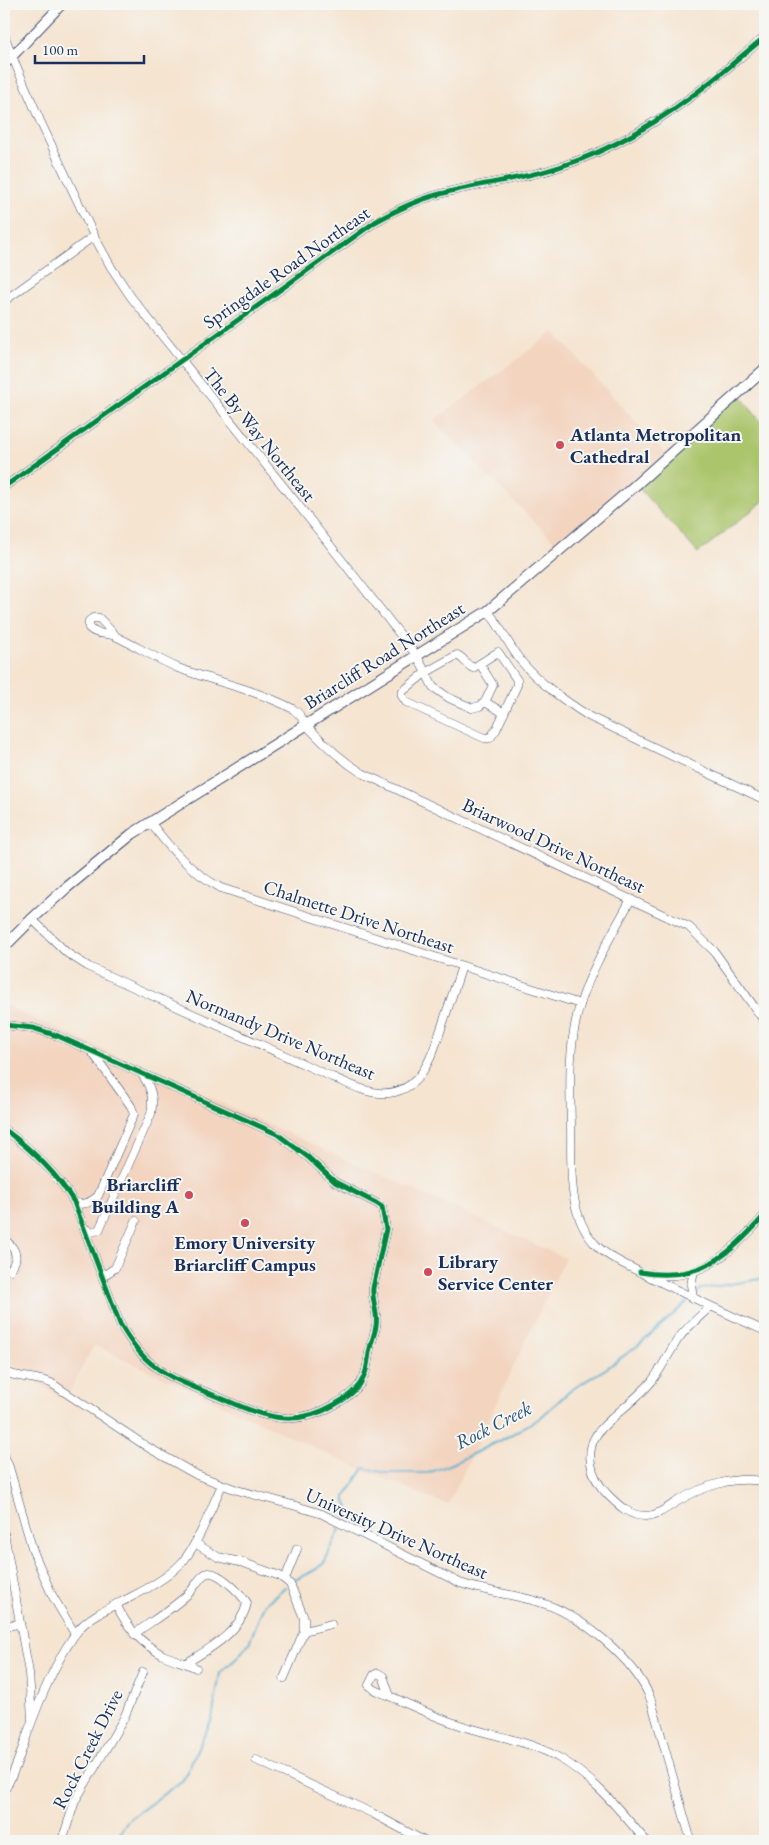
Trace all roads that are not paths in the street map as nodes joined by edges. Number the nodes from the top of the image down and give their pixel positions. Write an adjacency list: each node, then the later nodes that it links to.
1 (62, 4): 4 (street)
2 (4, 34): 4 (street, The By Way Northeast)
3 (765, 37): 8 (street, Springdale Road Northeast)
4 (12, 56): 5 (street); 6 (street, The By Way Northeast)
5 (4, 65)
6 (94, 236): 7 (street); 8 (street, The By Way Northeast)
7 (4, 301)
8 (181, 360): 10 (street, Springdale Road Northeast); 13 (street, The By Way Northeast)
9 (765, 369): 11 (main road, Briarcliff Road Northeast)
10 (4, 487)
11 (488, 611): 13 (main road, Briarcliff Road Northeast); 14 (street)
12 (115, 635): 20 (street, Briarwood Drive Northeast)
13 (417, 656): 17 (street, The By Way Northeast); 20 (main road, Briarcliff Road Northeast)
14 (519, 658): 16 (street); 21 (street)
15 (480, 664): 16 (street); 17 (street); 18 (street)
16 (508, 667): 19 (street)
17 (425, 673): 18 (street, The By Way Northeast); 19 (street)
18 (485, 702): 19 (street)
19 (504, 713)
20 (306, 725): 22 (main road, Briarcliff Road Northeast); 23 (street, Briarwood Drive Northeast)
21 (765, 800)
22 (150, 822): 24 (main road, Briarcliff Road Northeast); 26 (street, Chalmette Drive Northeast)
23 (631, 899): 27 (street); 28 (street, Briarwood Drive Northeast)
24 (32, 919): 25 (main road, Briarcliff Road Northeast); 26 (street, Normandy Drive Northeast)
25 (4, 947)
26 (462, 966): 27 (street, Chalmette Drive Northeast)
27 (580, 1004): 42 (street)
28 (765, 1022)
29 (4, 1025): 30 (street)
30 (91, 1050): 31 (street); 33 (street)
31 (141, 1072): 37 (street); 43 (street)
32 (4, 1129): 33 (street)
33 (74, 1202): 36 (street)
34 (765, 1215): 40 (street)
35 (136, 1221): 43 (street)
36 (84, 1228): 37 (street); 39 (street)
37 (99, 1230): 39 (street)
38 (4, 1240): 41 (street)
39 (94, 1252): 43 (street)
40 (694, 1271): 42 (street); 44 (street)
41 (7, 1272)
42 (640, 1272): 44 (street)
43 (103, 1276)
44 (693, 1298): 45 (street)
45 (710, 1307): 46 (street); 49 (street)
46 (765, 1330)
47 (4, 1372): 50 (street, University Drive Northeast)
48 (4, 1455): 60 (street)
49 (765, 1482)
50 (222, 1485): 52 (street); 73 (street, University Drive Northeast)
51 (4, 1532): 56 (street)
52 (196, 1543): 54 (street); 55 (street)
53 (297, 1549): 54 (street)
54 (286, 1579): 59 (street)
55 (116, 1604): 60 (street); 61 (street)
56 (20, 1624): 58 (street); 67 (street)
57 (331, 1624): 59 (street)
58 (4, 1626)
59 (304, 1631): 65 (street)
60 (76, 1634): 67 (street)
61 (134, 1634): 62 (street); 62 (street)
62 (186, 1663): 63 (street)
63 (196, 1668)
64 (143, 1672): 70 (street, Rock Creek Drive)
65 (284, 1678)
66 (390, 1696): 72 (street)
67 (32, 1720): 69 (street)
68 (256, 1760): 71 (street)
69 (4, 1791)
70 (62, 1841)
71 (424, 1841)
72 (646, 1841)
73 (691, 1841)

